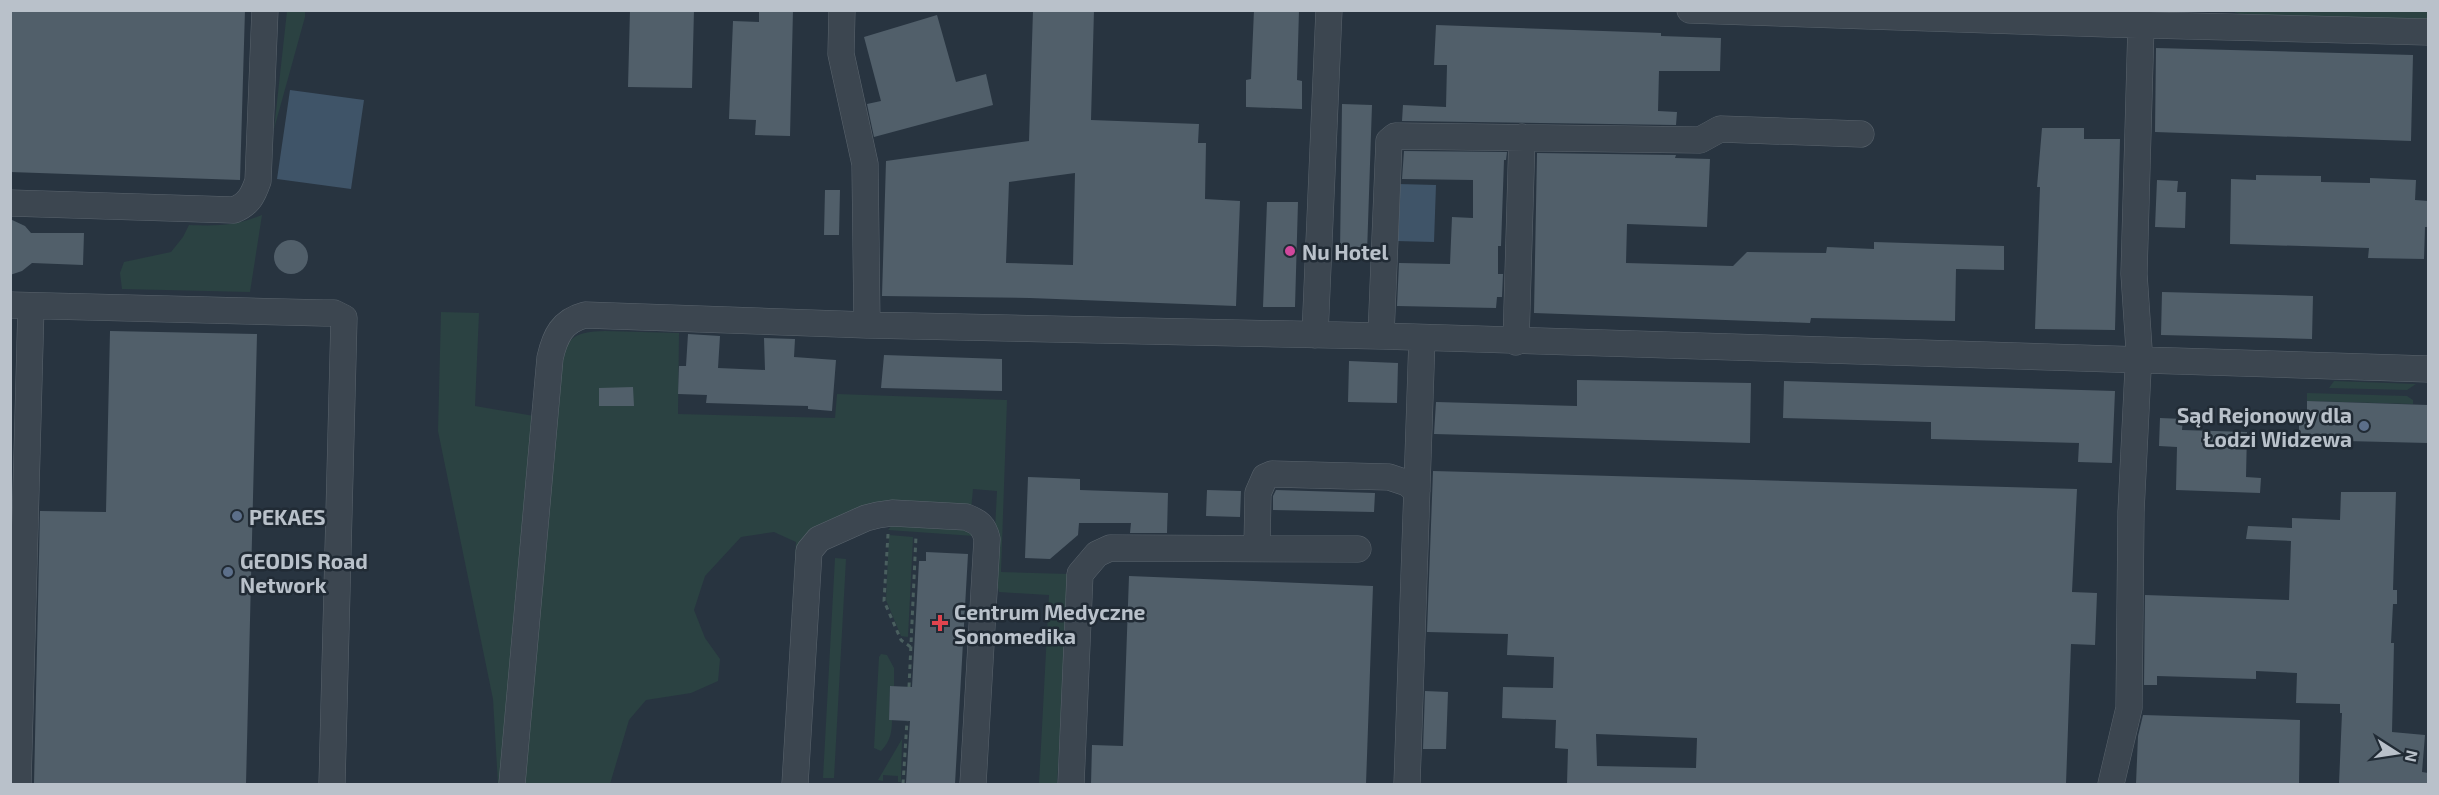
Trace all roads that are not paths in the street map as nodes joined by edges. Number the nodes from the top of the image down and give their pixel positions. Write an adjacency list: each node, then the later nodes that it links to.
1 (266, 10): 10 (lane)
2 (842, 10): 12 (lane)
3 (1329, 10): 13 (lane)
4 (1690, 10): 6 (lane)
5 (2209, 18): 6 (lane); 7 (lane)
6 (2141, 25): 17 (lane)
7 (2428, 32)
8 (1861, 134): 9 (lane)
9 (1522, 137): 14 (lane); 16 (lane)
10 (10, 203)
11 (20, 305): 22 (lane); 23 (lane)
12 (867, 325): 13 (lane); 24 (lane)
13 (1315, 335): 14 (lane)
14 (1381, 336): 15 (lane)
15 (1422, 338): 16 (lane); 19 (lane)
16 (1516, 342): 17 (lane)
17 (2138, 360): 18 (lane); 29 (lane)
18 (2428, 369)
19 (1417, 491): 20 (lane); 28 (lane)
20 (1257, 548): 21 (lane); 27 (lane)
21 (1358, 549)
22 (18, 784)
23 (332, 784)
24 (512, 784)
25 (795, 784): 26 (lane)
26 (973, 784)
27 (1071, 784)
28 (1407, 784)
29 (2111, 784)

